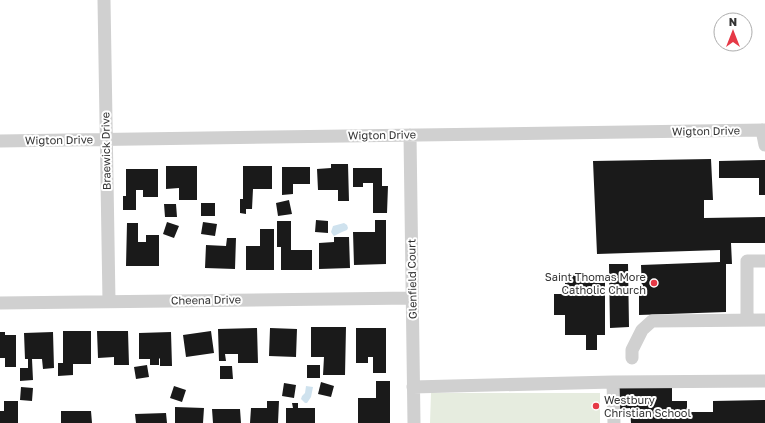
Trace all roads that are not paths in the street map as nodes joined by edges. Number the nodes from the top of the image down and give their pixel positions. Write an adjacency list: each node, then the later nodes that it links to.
1 (104, 0): 4 (street, Braewick Drive)
2 (764, 130): 3 (street, Wigton Drive); 6 (street)
3 (410, 135): 4 (street, Wigton Drive); 8 (street, Glenfield Court)
4 (106, 140): 5 (street, Wigton Drive); 9 (street, Braewick Drive)
5 (0, 141)
6 (765, 145)
7 (765, 261): 11 (street)
8 (412, 298): 9 (street, Cheena Drive); 16 (street, Glenfield Court)
9 (109, 301): 10 (street, Cheena Drive)
10 (0, 302)
11 (747, 320): 12 (street); 13 (street)
12 (765, 320)
13 (632, 358)
14 (765, 381): 15 (street)
15 (613, 382): 16 (street); 18 (street)
16 (413, 387): 17 (street, Glenfield Court)
17 (414, 423)
18 (614, 423)

